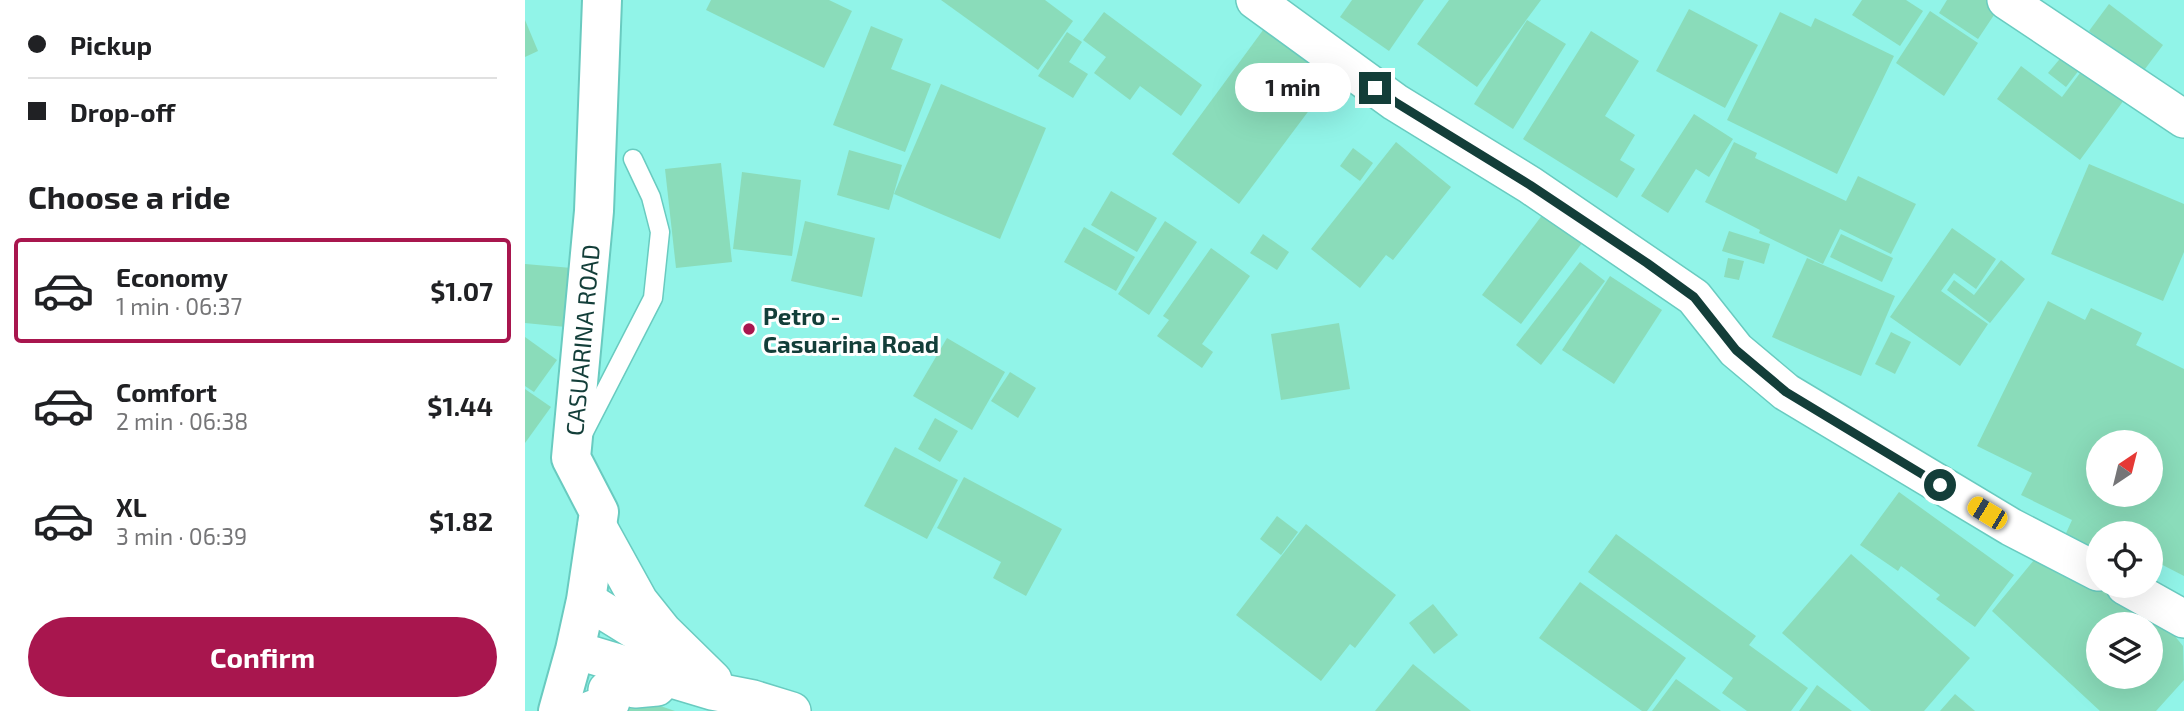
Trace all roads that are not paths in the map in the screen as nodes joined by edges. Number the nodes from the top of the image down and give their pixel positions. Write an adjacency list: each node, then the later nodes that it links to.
1 (602, 0): 6 (street, CASUARINA ROAD)
2 (1255, 0): 8 (street)
3 (2006, 0): 4 (street)
4 (2184, 119)
5 (633, 159): 6 (lane)
6 (571, 458): 7 (street, CASUARINA ROAD)
7 (597, 525): 10 (street, CASUARINA ROAD); 13 (street)
8 (2086, 566)
9 (2146, 598): 11 (street)
10 (586, 600): 12 (street, CASUARINA ROAD); 13 (street)
11 (2184, 619)
12 (575, 650): 13 (street); 15 (street, CASUARINA ROAD)
13 (713, 685): 14 (street); 16 (street)
14 (775, 707)
15 (558, 711)
16 (588, 711)

